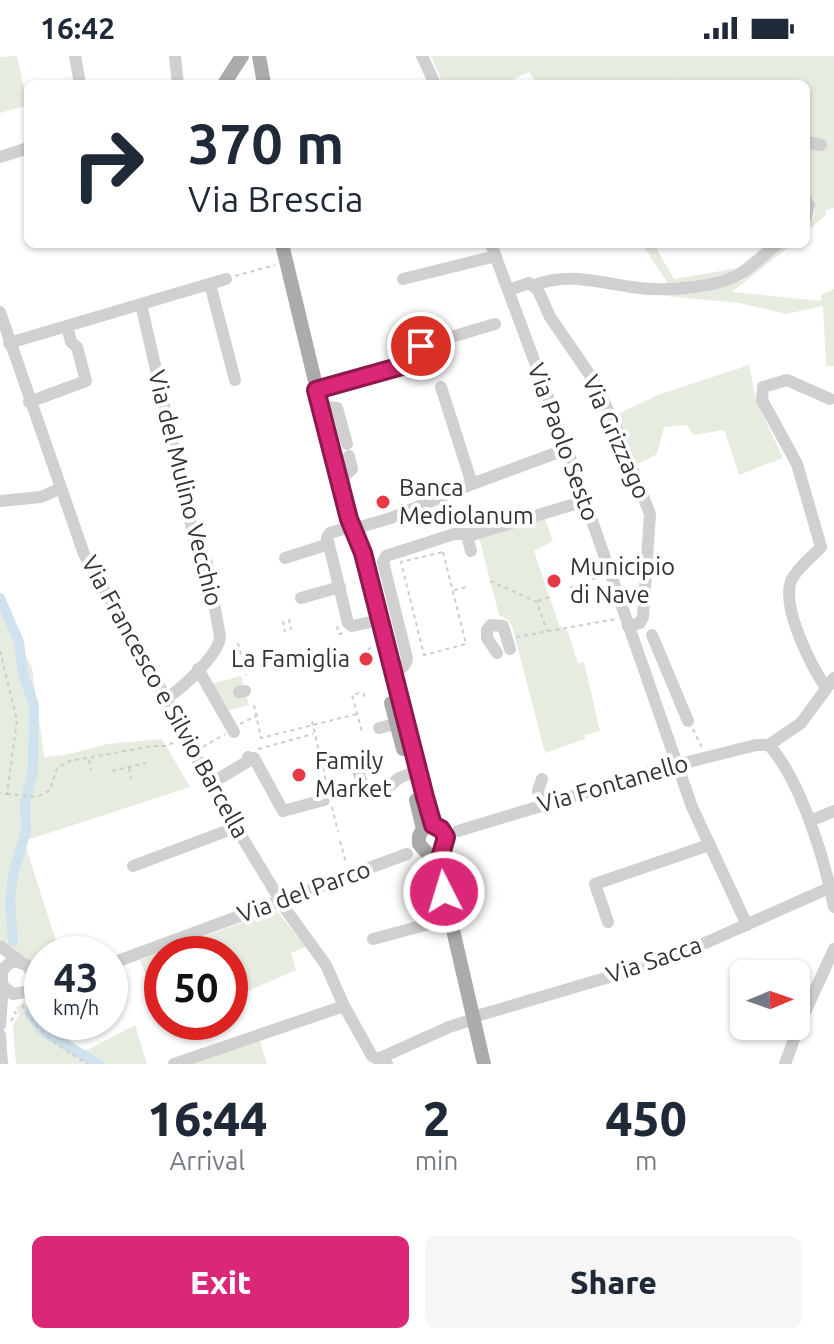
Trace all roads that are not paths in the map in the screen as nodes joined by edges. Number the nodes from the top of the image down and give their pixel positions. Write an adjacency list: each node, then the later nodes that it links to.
1 (75, 56): 6 (street)
2 (175, 56): 7 (street)
3 (259, 56): 9 (main road)
4 (422, 56): 10 (street)
5 (239, 62): 8 (main road); 9 (main road)
6 (79, 80)
7 (178, 80)
8 (226, 80)
9 (262, 80)
10 (433, 80)
11 (810, 143): 12 (street)
12 (821, 145)
13 (24, 149): 14 (street)
14 (0, 157)
15 (283, 248): 30 (main road)
16 (772, 248): 21 (street)
17 (494, 250): 19 (street, Via Paolo Sesto); 22 (street, Via Paolo Sesto)
18 (231, 278): 20 (street)
19 (403, 279)
20 (210, 284): 23 (street); 28 (street)
21 (535, 285): 22 (street); 47 (street, Via Grizzago)
22 (509, 290): 34 (street, Via Paolo Sesto)
23 (141, 304): 26 (street); 56 (street, Via del Mulino Vecchio)
24 (0, 312): 27 (street, Via Francesco e Silvio Barcella)
25 (495, 324): 30 (street)
26 (67, 326): 27 (street); 32 (street)
27 (9, 343): 32 (street, Via Francesco e Silvio Barcella)
28 (235, 380)
29 (441, 387): 36 (street)
30 (316, 390): 33 (main road)
31 (830, 399): 58 (street)
32 (29, 402): 37 (street, Via Francesco e Silvio Barcella)
33 (320, 406): 35 (main road); 35 (street)
34 (567, 449): 36 (street); 39 (street, Via Paolo Sesto)
35 (339, 481): 40 (main road)
36 (472, 484): 40 (street)
37 (59, 489): 38 (street); 60 (street, Via Francesco e Silvio Barcella)
38 (0, 501)
39 (585, 501): 41 (street); 50 (street, Via Paolo Sesto)
40 (351, 525): 42 (street); 49 (main road); 57 (main road)
41 (467, 535): 43 (street); 57 (street)
42 (329, 544): 44 (street); 45 (street)
43 (471, 551)
44 (285, 558)
45 (340, 587): 46 (street); 49 (street)
46 (301, 598)
47 (646, 601): 50 (street); 52 (street, Via Grizzago)
48 (486, 612): 51 (street)
49 (371, 622): 63 (main road)
50 (626, 622): 55 (street, Via Paolo Sesto)
51 (491, 626): 53 (street); 54 (street)
52 (652, 635): 55 (street); 62 (street, Via Grizzago)
53 (509, 644)
54 (497, 653)
55 (637, 653): 67 (street, Via Paolo Sesto)
56 (198, 669): 60 (street, Via del Mulino Vecchio); 61 (street)
57 (392, 671): 77 (main road)
58 (830, 683): 66 (street)
59 (237, 693): 61 (street)
60 (166, 698): 70 (street, Via Francesco e Silvio Barcella)
61 (215, 698): 65 (street)
62 (688, 721)
63 (396, 724): 64 (street); 69 (main road)
64 (379, 728)
65 (234, 732)
66 (769, 745): 67 (street, Via Fontanello); 75 (street)
67 (676, 765): 73 (street, Via Fontanello); 78 (street, Via Paolo Sesto)
68 (357, 767): 69 (street)
69 (409, 774): 77 (main road)
70 (210, 784): 72 (street); 76 (street, Via Francesco e Silvio Barcella)
71 (537, 784): 73 (street)
72 (324, 800)
73 (541, 805): 77 (street, Via Fontanello)
74 (834, 811): 75 (street)
75 (810, 821): 81 (street)
76 (237, 827): 80 (street); 83 (street, Via Francesco e Silvio Barcella)
77 (433, 843): 79 (street, Via Fontanello); 85 (main road)
78 (709, 845): 86 (street); 87 (street, Via Paolo Sesto)
79 (407, 854): 83 (street, Via del Parco)
80 (133, 866)
81 (829, 866): 82 (street)
82 (829, 888): 84 (street); 87 (street, Via Sacca)
83 (281, 899): 91 (street, Via del Parco); 98 (street, Via Francesco e Silvio Barcella)
84 (834, 907)
85 (451, 918): 88 (street); 100 (main road)
86 (608, 922)
87 (747, 925): 100 (street, Via Sacca)
88 (373, 939)
89 (0, 946): 93 (street)
90 (834, 949): 107 (street)
91 (128, 957)
92 (0, 959): 95 (street)
93 (24, 964)
94 (24, 967): 95 (street)
95 (2, 980): 96 (street); 99 (street)
96 (24, 989)
97 (24, 994): 99 (street)
98 (344, 1006): 103 (street, Via Francesco e Silvio Barcella); 105 (street)
99 (2, 1011): 101 (street)
100 (473, 1018): 103 (street, Via Sacca); 106 (main road)
101 (0, 1025)
102 (0, 1035): 104 (street)
103 (382, 1062)
104 (2, 1064)
105 (174, 1064)
106 (484, 1064)
107 (785, 1064)

